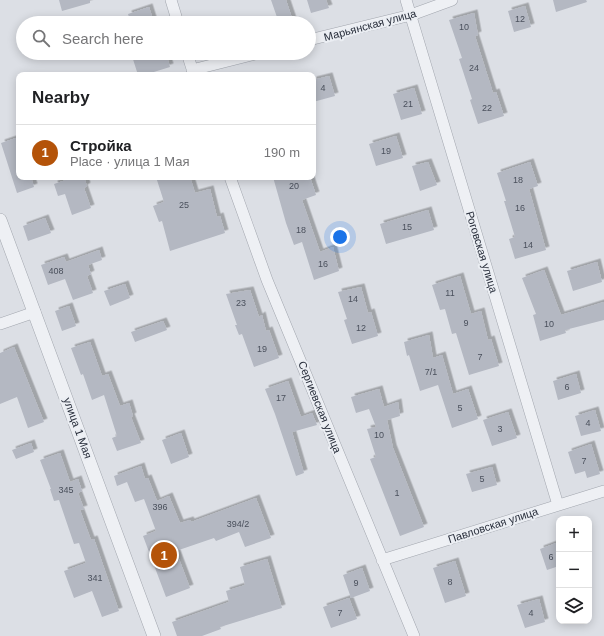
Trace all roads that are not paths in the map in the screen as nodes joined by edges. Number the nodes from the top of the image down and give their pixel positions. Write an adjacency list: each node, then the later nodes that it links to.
1 (171, 0): 5 (street)
2 (406, 0): 4 (street, Роговская улица)
3 (452, 0): 4 (street, Марьянская улица)
4 (411, 15): 6 (street, Марьянская улица); 15 (street, Роговская улица)
5 (176, 16)
6 (316, 38)
7 (189, 60): 9 (street)
8 (235, 60): 9 (street)
9 (193, 72)
10 (231, 180): 16 (street, Сергиевская улица)
11 (0, 220): 12 (street, улица 1 Мая)
12 (35, 312): 13 (street); 17 (street, улица 1 Мая)
13 (0, 324)
14 (604, 491): 15 (street, Павловская улица)
15 (558, 505): 16 (street, Павловская улица)
16 (382, 560): 18 (street, Сергиевская улица)
17 (154, 636)
18 (414, 636)

